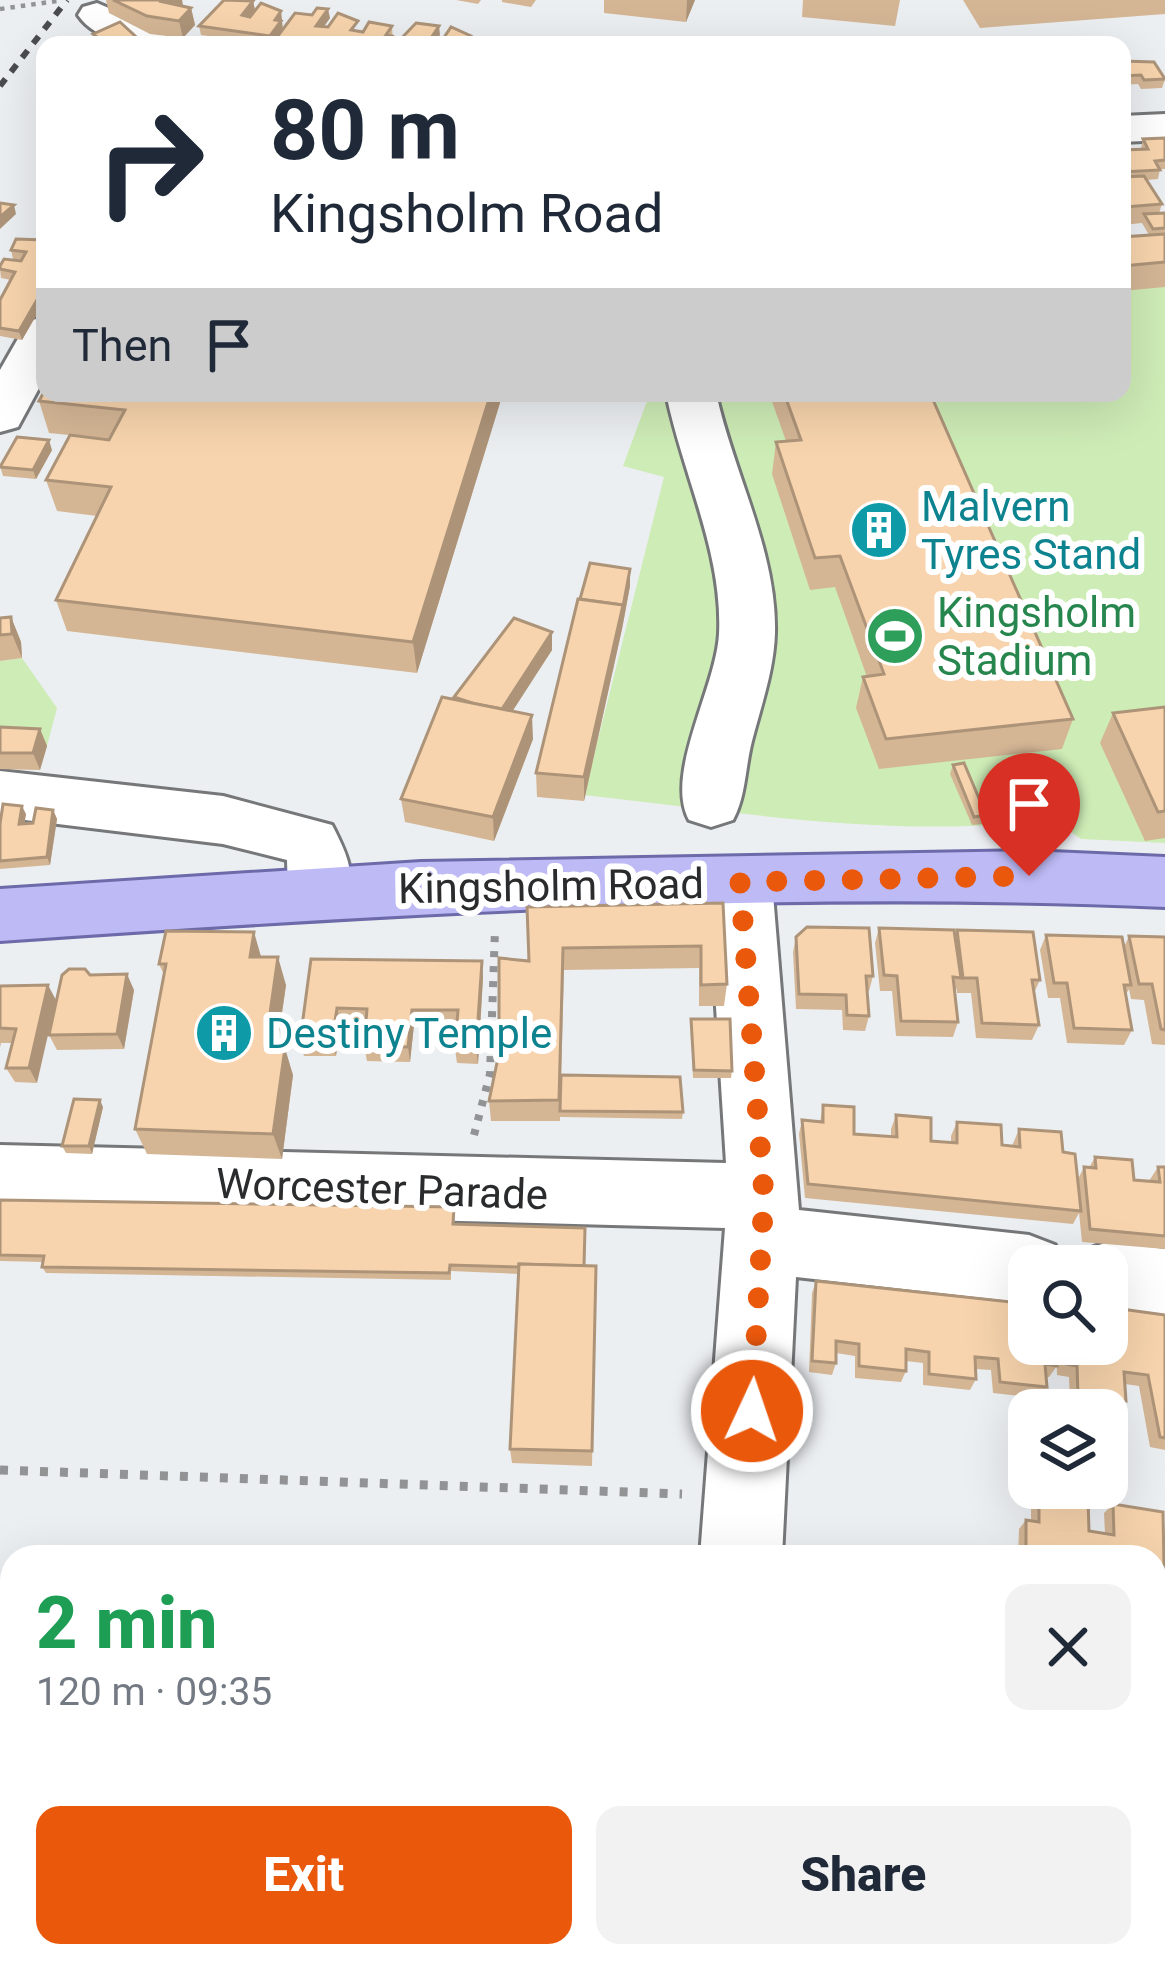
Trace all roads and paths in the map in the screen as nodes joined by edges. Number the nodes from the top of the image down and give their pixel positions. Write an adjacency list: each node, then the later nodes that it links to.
1 (57, 1): 2 (path)
2 (0, 9)
3 (97, 15): 4 (street)
4 (142, 36)
5 (1165, 127): 6 (street)
6 (1131, 129)
7 (36, 348): 9 (street)
8 (693, 402): 11 (street)
9 (0, 416)
10 (0, 794): 15 (street)
11 (711, 803)
12 (740, 882): 13 (main road, Kingsholm Road); 14 (main road, Kingsholm Road); 19 (street)
13 (1165, 883)
14 (496, 887): 15 (main road, Kingsholm Road); 18 (path)
15 (309, 894): 16 (main road, Kingsholm Road)
16 (0, 915)
17 (0, 1177): 18 (street, Worcester Parade)
18 (458, 1192): 19 (street, Worcester Parade)
19 (762, 1218): 20 (street, Worcester Parade); 24 (street)
20 (1008, 1265)
21 (1128, 1280): 22 (street)
22 (1165, 1284)
23 (0, 1470): 24 (path)
24 (745, 1527)

